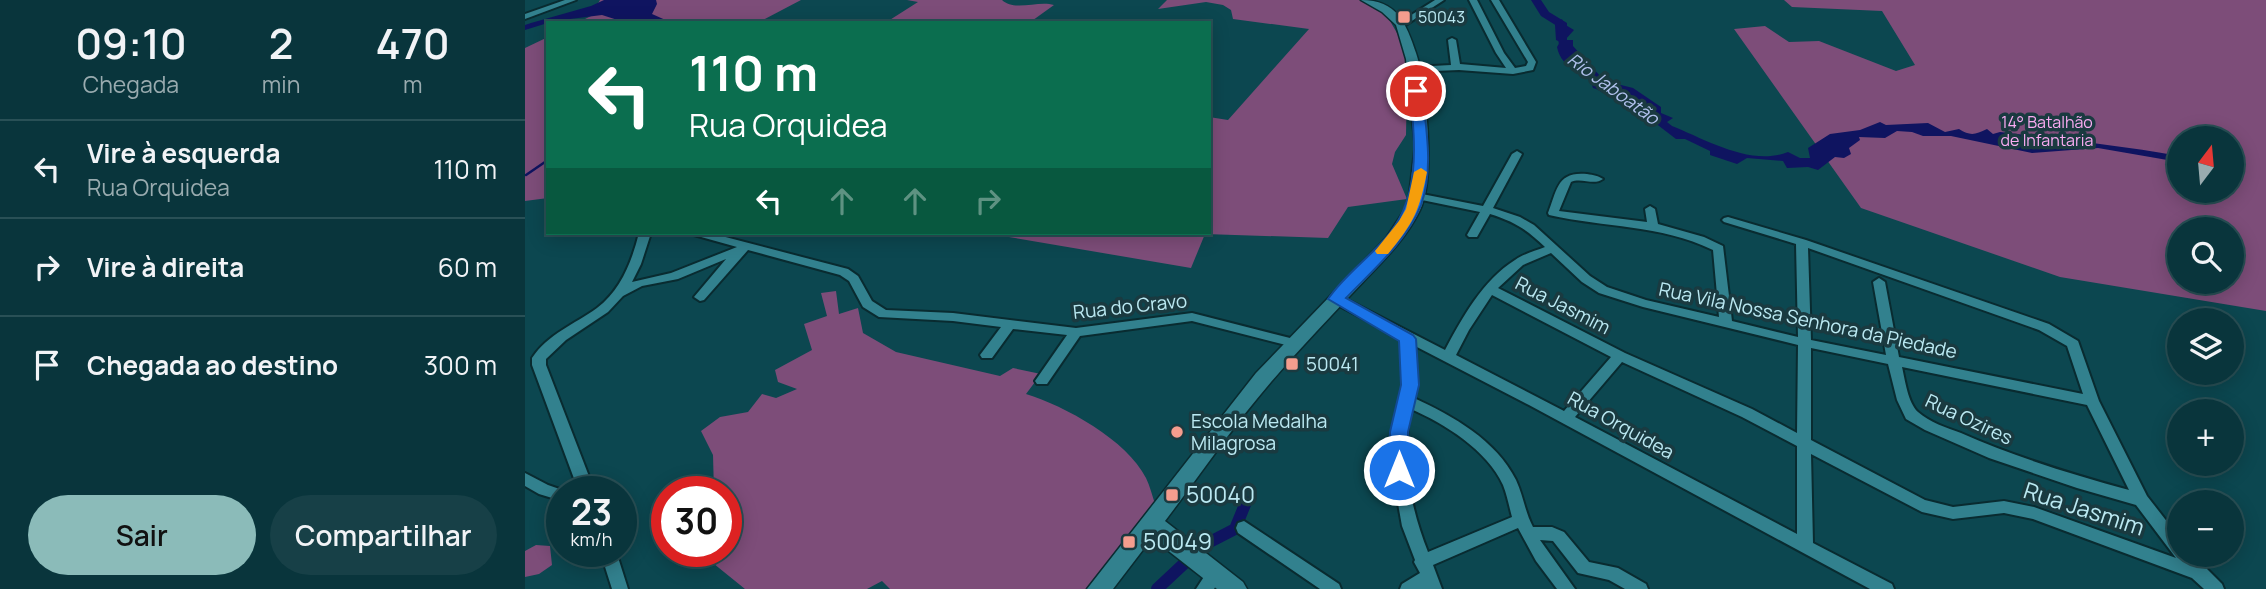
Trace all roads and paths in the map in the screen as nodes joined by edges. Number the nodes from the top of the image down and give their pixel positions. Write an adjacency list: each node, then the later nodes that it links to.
1 (572, 0): 6 (street)
2 (1366, 0): 7 (street)
3 (1440, 0): 7 (street)
4 (1473, 0): 11 (street)
5 (1495, 0): 11 (street)
6 (525, 18)
7 (1401, 24): 10 (street)
8 (1453, 40): 9 (street)
9 (1456, 67): 10 (street); 11 (street)
10 (1413, 70): 14 (street)
11 (1513, 71)
12 (1517, 154): 16 (street)
13 (1598, 179): 17 (street)
14 (1417, 196): 16 (street, Rua Vila Nossa Senhora da Piedade); 31 (street)
15 (1650, 208): 19 (street)
16 (1487, 210): 20 (street, Rua Vila Nossa Senhora da Piedade); 23 (street)
17 (1553, 213): 19 (street); 20 (street)
18 (1728, 220): 24 (street)
19 (1653, 225): 32 (street)
20 (1530, 227): 26 (street, Rua Vila Nossa Senhora da Piedade)
21 (647, 235): 29 (street)
22 (704, 235): 25 (street, Rua do Cravo)
23 (1473, 235)
24 (1802, 242): 37 (street); 38 (street)
25 (745, 248): 29 (street); 30 (street); 33 (street, Rua do Cravo)
26 (1552, 248): 28 (street, Rua Jasmim); 32 (street, Rua Vila Nossa Senhora da Piedade)
27 (1879, 282): 42 (street, Rua Ozires)
28 (1490, 289): 40 (street, Rua Jasmim); 41 (street, Rua Jasmim)
29 (616, 295): 48 (street)
30 (701, 297)
31 (1336, 299): 35 (street, Rua Orquidea); 36 (street)
32 (1726, 324): 37 (street, Rua Vila Nossa Senhora da Piedade)
33 (1009, 325): 34 (street, Rua do Cravo); 39 (street)
34 (1076, 332): 36 (street, Rua do Cravo); 43 (street)
35 (1408, 339): 41 (street, Rua Orquidea); 44 (street)
36 (1294, 342): 52 (street)
37 (1806, 343): 42 (street, Rua Vila Nossa Senhora da Piedade); 47 (street)
38 (2073, 344): 45 (street)
39 (987, 355)
40 (1620, 356): 46 (street, Rua Jasmim); 47 (street, Rua Jasmim)
41 (1448, 358): 46 (street, Rua Orquidea)
42 (1893, 359): 45 (street, Rua Vila Nossa Senhora da Piedade); 51 (street, Rua Ozires)
43 (1042, 381)
44 (1407, 401): 53 (street); 61 (street)
45 (2092, 401): 51 (street)
46 (1566, 418): 56 (street, Rua Orquidea)
47 (1802, 443): 56 (street); 60 (street, Rua Jasmim)
48 (581, 476)
49 (525, 479): 50 (street)
50 (546, 491)
51 (2141, 500): 55 (street)
52 (1150, 523): 59 (street); 63 (street)
53 (1525, 527): 61 (street); 67 (street); 68 (street)
54 (1244, 528): 65 (street)
55 (2167, 534)
56 (1805, 547): 69 (street, Rua Orquidea)
57 (613, 567): 62 (street)
58 (2193, 567): 60 (street)
59 (1201, 569): 64 (street)
60 (2198, 573): 70 (street)
61 (1428, 576): 66 (street)
62 (621, 589)
63 (1100, 589)
64 (1235, 589)
65 (1333, 589)
66 (1408, 589)
67 (1567, 589)
68 (1640, 589)
69 (1886, 589)
70 (2216, 589)

